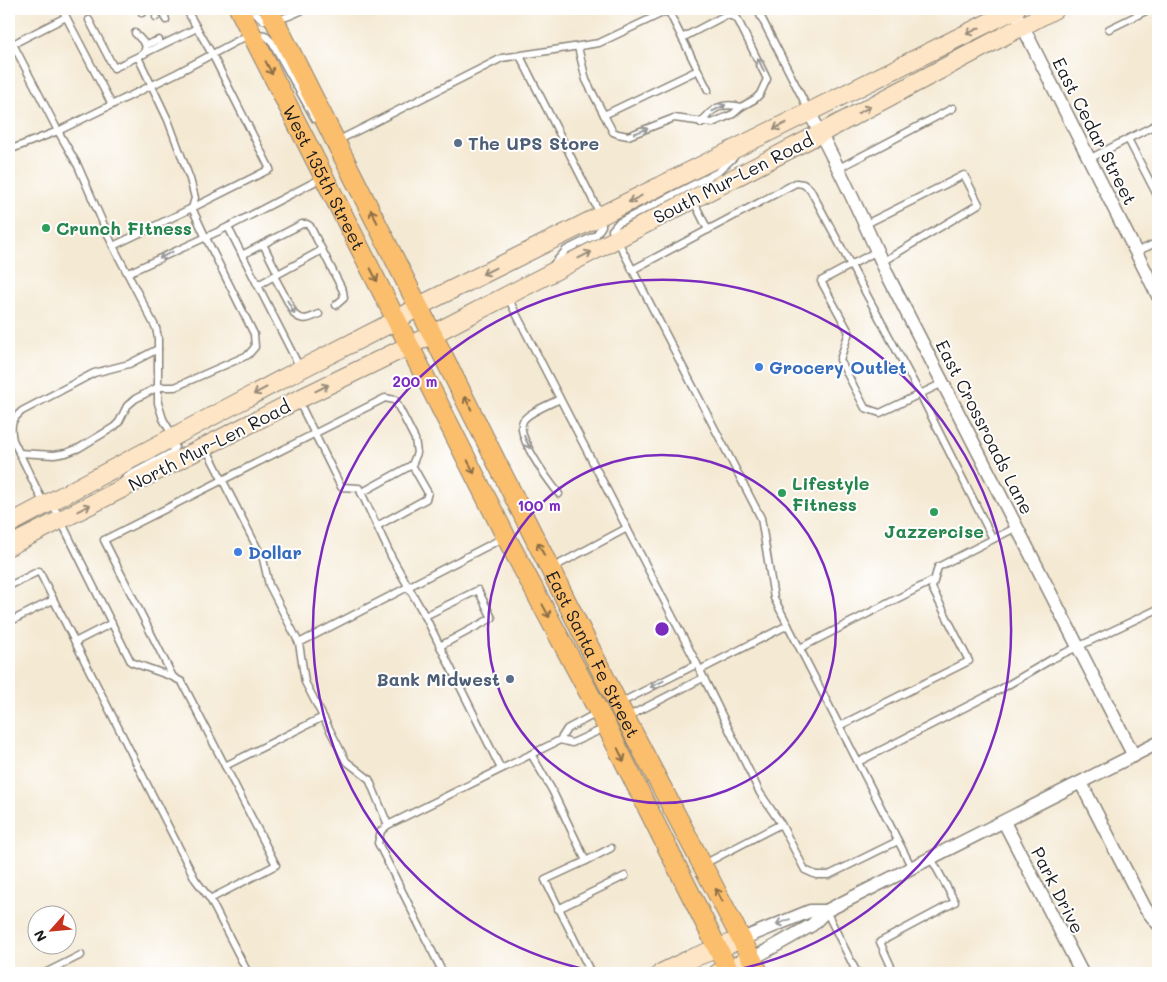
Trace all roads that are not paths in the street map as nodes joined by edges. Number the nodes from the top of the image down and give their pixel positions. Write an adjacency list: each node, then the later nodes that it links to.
1 (62, 9): 14 (lane)
2 (159, 9): 15 (lane)
3 (163, 9): 17 (lane)
4 (186, 9): 19 (lane)
5 (239, 9): 22 (main road, West 135th Street)
6 (250, 9): 13 (lane)
7 (305, 9): 13 (lane)
8 (669, 9): 24 (lane); 28 (lane)
9 (757, 9): 39 (lane)
10 (1015, 9): 18 (street, East Cedar Street); 39 (main road, South Mur-Len Road, one-way to 39)
11 (1055, 9): 18 (main road, South Mur-Len Road)
12 (1150, 9): 20 (lane)
13 (272, 15): 45 (main road, West 135th Street)
14 (66, 16): 26 (lane); 36 (lane)
15 (156, 17)
16 (89, 20): 32 (lane)
17 (166, 20)
18 (1023, 27): 44 (main road, South Mur-Len Road, one-way to 18); 49 (street, East Cedar Street)
19 (198, 28): 29 (lane); 30 (lane)
20 (1109, 29)
21 (136, 33): 27 (lane)
22 (252, 33): 30 (lane); 45 (lane); 51 (main road, West 135th Street, one-way to 51)
23 (149, 37): 27 (lane)
24 (682, 38): 33 (lane); 37 (lane, one-way to 24)
25 (159, 40): 27 (lane)
26 (11, 45): 42 (lane)
27 (146, 45): 29 (lane)
28 (578, 47): 31 (lane); 40 (lane)
29 (144, 54): 32 (lane)
30 (212, 54): 34 (lane); 54 (lane)
31 (520, 56): 45 (lane); 55 (lane)
32 (138, 57): 34 (lane)
33 (698, 70): 35 (lane); 40 (lane)
34 (151, 85): 36 (lane); 54 (lane)
35 (708, 90)
36 (112, 105): 42 (lane)
37 (741, 107): 41 (lane); 41 (lane, one-way to 37)
38 (952, 108): 50 (lane)
39 (810, 112): 44 (street, East Crossroads Lane); 47 (main road, South Mur-Len Road, one-way to 47)
40 (604, 115): 41 (lane, one-way to 41)
41 (701, 123)
42 (58, 130): 48 (lane); 63 (lane)
43 (1158, 130): 46 (lane)
44 (821, 133): 50 (street, East Crossroads Lane); 53 (main road, South Mur-Len Road)
45 (332, 134): 77 (main road, West 135th Street, one-way to 45)
46 (1128, 139): 49 (lane); 52 (lane)
47 (752, 141): 55 (main road, South Mur-Len Road, one-way to 55); 60 (lane)
48 (9, 150)
49 (1089, 159): 65 (street, East Cedar Street)
50 (838, 168): 56 (street, East Crossroads Lane)
51 (325, 177): 57 (lane); 79 (main road, West 135th Street, one-way to 79)
52 (1158, 198)
53 (693, 199): 58 (lane); 60 (main road, South Mur-Len Road)
54 (192, 208): 59 (lane); 63 (lane)
55 (601, 216): 72 (lane); 77 (main road, South Mur-Len Road, one-way to 77)
56 (866, 224): 67 (street, East Crossroads Lane); 67 (lane)
57 (228, 227): 59 (lane); 66 (lane)
58 (708, 230): 68 (lane); 69 (lane)
59 (205, 236): 70 (lane, one-way to 70); 85 (lane)
60 (616, 239): 69 (lane); 72 (main road, South Mur-Len Road, one-way to 60)
61 (1158, 242): 65 (lane)
62 (263, 244): 64 (lane); 66 (lane); 71 (lane)
63 (113, 246): 70 (lane)
64 (322, 250): 71 (lane); 76 (lane)
65 (1136, 252): 75 (street, East Cedar Street)
66 (242, 255): 73 (lane)
67 (880, 257): 68 (lane); 84 (street, East Crossroads Lane)
68 (852, 265): 86 (lane); 86 (lane)
69 (632, 270): 116 (lane)
70 (128, 273): 82 (lane)
71 (276, 275): 73 (lane); 78 (lane, one-way to 78)
72 (544, 276): 74 (main road, South Mur-Len Road)
73 (258, 285): 83 (lane)
74 (507, 295): 80 (main road, South Mur-Len Road); 87 (lane)
75 (1158, 296)
76 (336, 305)
77 (419, 306): 79 (main road, South Mur-Len Road); 80 (main road, West 135th Street)
78 (319, 314)
79 (396, 320): 81 (main road, West 135th Street); 83 (main road, North Mur-Len Road)
80 (433, 334): 81 (main road, South Mur-Len Road); 107 (main road, East Santa Fe Street, one-way to 80)
81 (409, 345): 88 (main road, North Mur-Len Road, one-way to 81); 104 (main road, East Santa Fe Street, one-way to 104)
82 (158, 349): 85 (lane); 92 (lane)
83 (301, 369): 90 (main road, North Mur-Len Road, one-way to 90)
84 (943, 383): 86 (lane); 102 (street, East Crossroads Lane)
85 (158, 387): 90 (lane); 92 (lane)
86 (920, 394): 105 (lane)
87 (560, 399): 97 (lane, one-way to 97); 103 (lane)
88 (298, 400): 89 (lane); 91 (main road, North Mur-Len Road)
89 (313, 433): 93 (lane); 94 (lane); 96 (lane)
90 (174, 438): 95 (lane); 98 (main road, North Mur-Len Road)
91 (205, 446): 94 (lane); 95 (main road, North Mur-Len Road)
92 (20, 454): 98 (lane)
93 (412, 465): 96 (lane); 101 (lane)
94 (222, 480): 118 (lane); 123 (lane)
95 (120, 489): 99 (main road, North Mur-Len Road, one-way to 95)
96 (362, 493): 101 (lane)
97 (559, 494)
98 (48, 504): 99 (lane); 100 (main road, North Mur-Len Road)
99 (60, 520): 106 (main road, North Mur-Len Road); 115 (lane)
100 (9, 524)
101 (377, 526): 110 (lane)
102 (1017, 527): 105 (lane); 120 (street, East Crossroads Lane)
103 (627, 528): 107 (lane); 122 (lane)
104 (506, 537): 110 (lane); 125 (main road, East Santa Fe Street, one-way to 125)
105 (993, 539): 108 (lane)
106 (9, 546)
107 (551, 568): 125 (main road, East Santa Fe Street)
108 (934, 580): 121 (lane); 127 (lane)
109 (9, 586): 111 (lane)
110 (408, 587): 113 (lane); 118 (lane)
111 (53, 600): 114 (lane); 117 (lane)
112 (1158, 609): 120 (lane)
113 (425, 616): 119 (lane); 119 (lane)
114 (9, 622)
115 (112, 623): 117 (lane); 123 (lane)
116 (788, 625): 121 (lane); 122 (lane)
117 (75, 642): 146 (lane)
118 (299, 643): 126 (lane)
119 (440, 646): 134 (lane)
120 (1078, 646): 131 (street, East Crossroads Lane); 132 (lane)
121 (800, 648): 127 (lane)
122 (698, 667): 124 (lane); 125 (lane, one-way to 125)
123 (173, 677): 133 (lane)
124 (703, 678): 125 (lane); 137 (lane)
125 (612, 715): 128 (lane); 128 (lane); 143 (main road, East Santa Fe Street); 151 (main road, East Santa Fe Street, one-way to 151)
126 (323, 717): 133 (lane); 138 (lane)
127 (839, 726): 132 (lane)
128 (560, 740): 130 (lane)
129 (1158, 743): 131 (street)
130 (531, 754): 134 (lane); 142 (lane)
131 (1134, 756): 135 (street)
132 (858, 762): 139 (lane)
133 (225, 766): 146 (lane)
134 (501, 768): 138 (lane)
135 (1081, 783): 136 (street); 149 (street)
136 (1004, 822): 141 (street); 162 (street, Park Drive)
137 (781, 824): 139 (lane); 143 (lane)
138 (388, 825): 157 (lane)
139 (898, 841): 144 (lane)
140 (611, 848): 142 (lane)
141 (931, 858): 144 (street); 161 (lane)
142 (586, 861): 147 (lane)
143 (703, 865): 150 (main road, East Santa Fe Street, one-way to 143)
144 (912, 868): 148 (street)
145 (625, 876): 147 (lane)
146 (210, 899): 156 (lane)
147 (558, 909): 158 (lane)
148 (826, 911): 150 (street, one-way to 150); 153 (street); 160 (lane)
149 (1158, 924)
150 (742, 938): 151 (main road); 153 (main road, East Santa Fe Street)
151 (717, 948): 154 (main road, East Santa Fe Street); 159 (main road)
152 (81, 955): 155 (lane)
153 (756, 966): 154 (main road)
154 (725, 972)
155 (45, 973)
156 (248, 973)
157 (443, 973)
158 (591, 973)
159 (661, 973)
160 (857, 973)
161 (894, 973)
162 (1082, 973)

